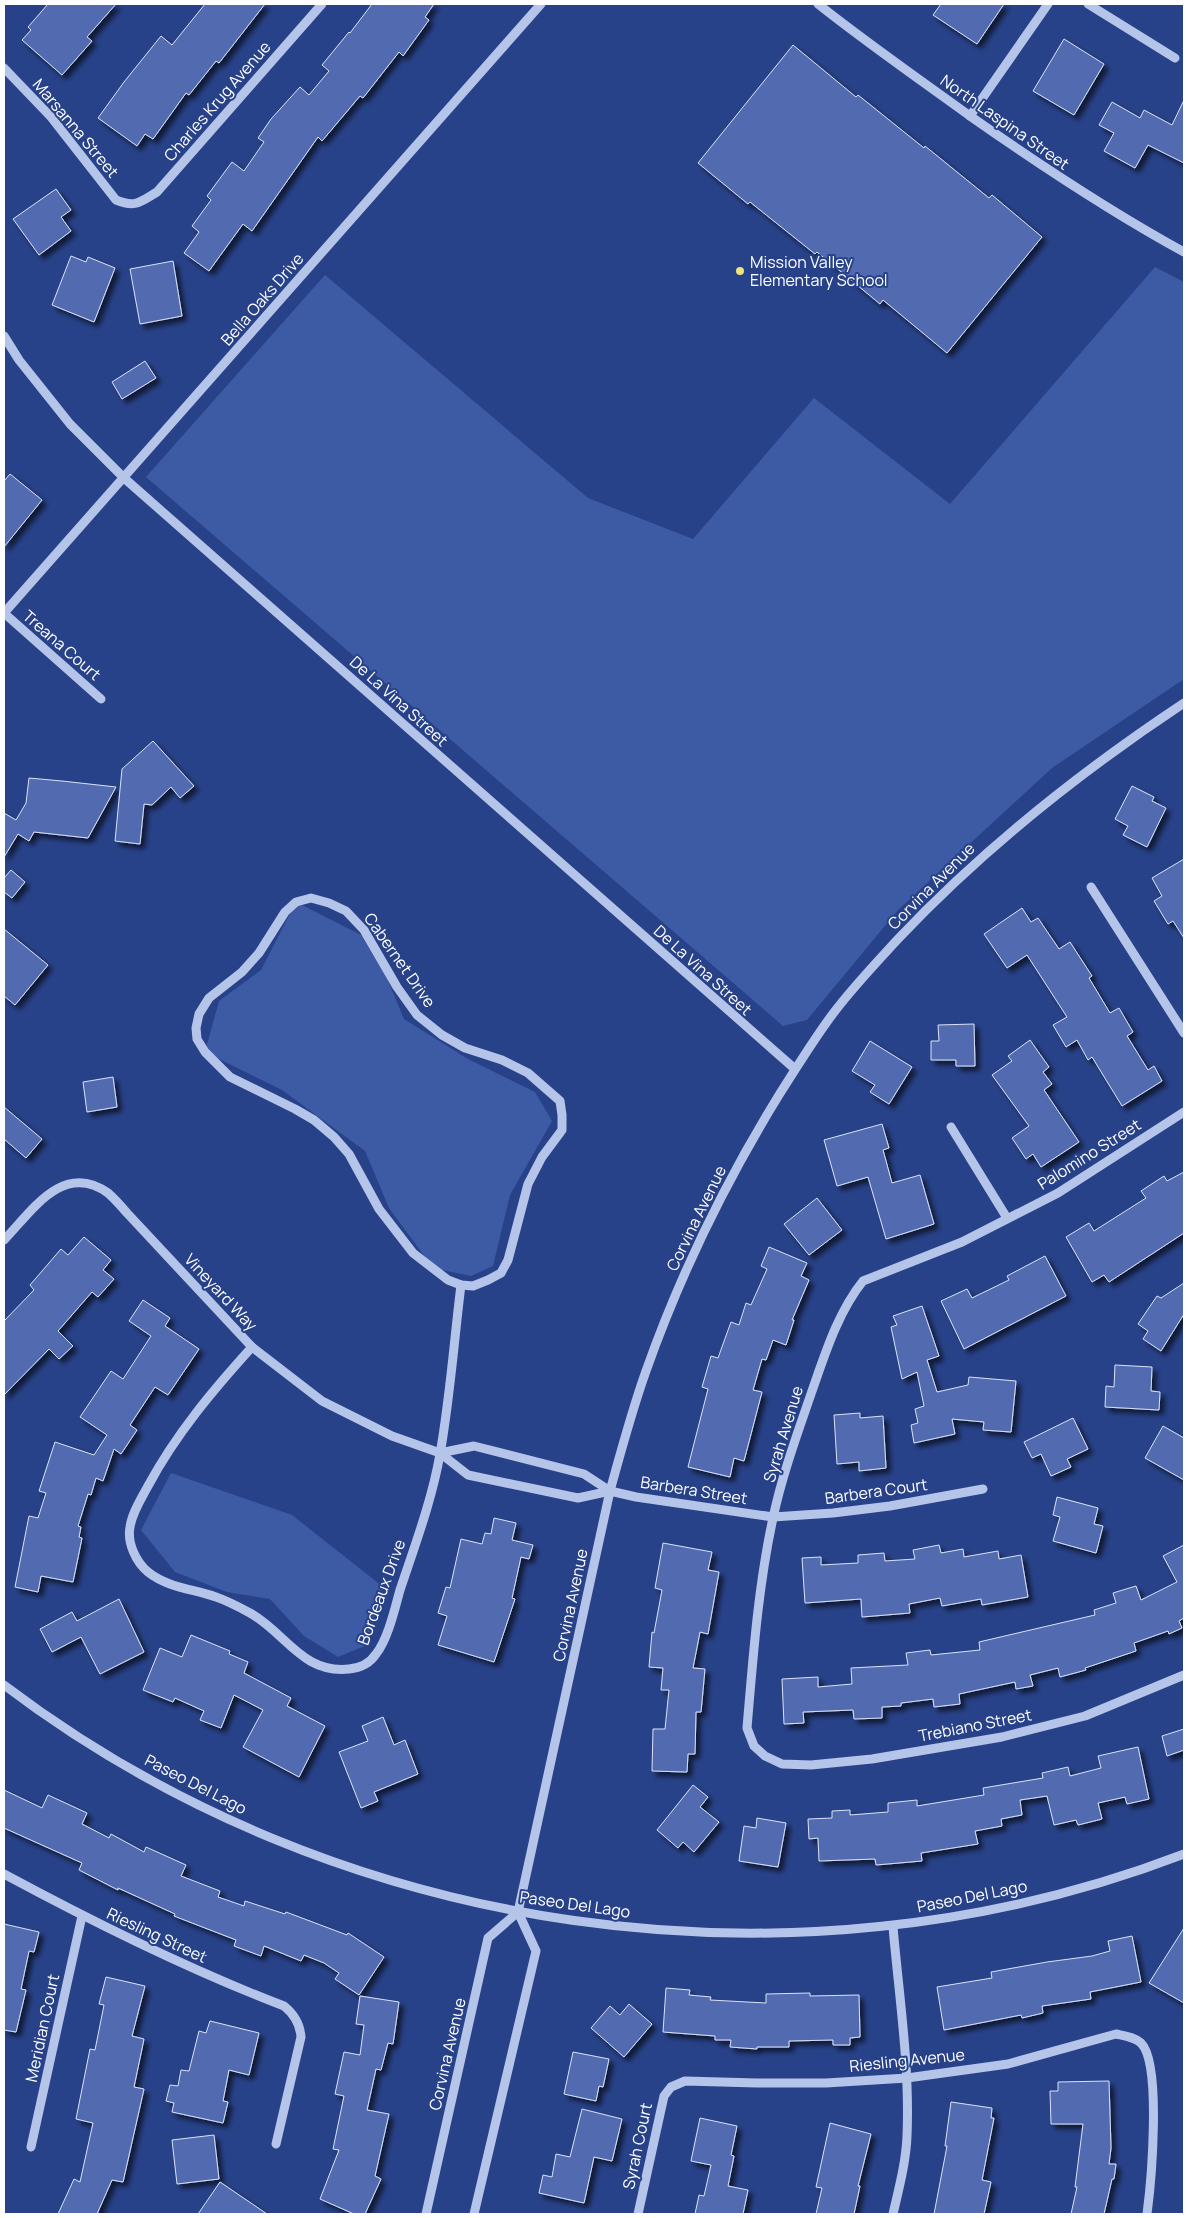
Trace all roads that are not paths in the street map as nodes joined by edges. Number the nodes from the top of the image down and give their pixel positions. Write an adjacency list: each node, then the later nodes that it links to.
1 (322, 4): 9 (street, Charles Krug Avenue)
2 (541, 4): 12 (street, Bella Oaks Drive)
3 (818, 4): 8 (street, North Laspina Street)
4 (1048, 4): 8 (street)
5 (1088, 4): 6 (street)
6 (1176, 58)
7 (4, 68): 9 (street, Marsanna Street)
8 (970, 116): 10 (street, North Laspina Street)
9 (126, 204)
10 (1184, 252)
11 (4, 336): 12 (street, De La Vina Street)
12 (124, 478): 13 (street, Bella Oaks Drive); 18 (street, De La Vina Street)
13 (4, 613): 14 (street, Treana Court)
14 (101, 699)
15 (1184, 703): 18 (street, Corvina Avenue)
16 (1091, 887): 17 (street)
17 (1184, 1033)
18 (795, 1070): 27 (street, Corvina Avenue)
19 (1184, 1112): 21 (street, Palomino Street)
20 (951, 1126): 21 (street)
21 (1007, 1218): 28 (street, Syrah Avenue)
22 (4, 1240): 24 (street, Vineyard Way)
23 (460, 1286): 23 (street, Cabernet Drive); 25 (street, Bordeaux Drive)
24 (252, 1347): 25 (street, Vineyard Way); 25 (street, Bordeaux Drive)
25 (440, 1453): 27 (street); 27 (street, Vineyard Way)
26 (983, 1490): 28 (street, Barbera Court)
27 (610, 1491): 28 (street, Barbera Street); 34 (street, Corvina Avenue)
28 (773, 1517): 31 (street, Syrah Avenue)
29 (1184, 1674): 31 (street, Trebiano Street)
30 (4, 1684): 34 (street, Paseo Del Lago)
31 (765, 1756)
32 (1184, 1854): 36 (street, Paseo Del Lago)
33 (4, 1874): 35 (street, Riesling Street)
34 (518, 1912): 36 (street, Paseo Del Lago); 41 (street, Corvina Avenue); 42 (street)
35 (82, 1916): 39 (street, Riesling Street); 40 (street, Meridian Court)
36 (893, 1926): 37 (street)
37 (907, 2078): 38 (street, Riesling Avenue); 44 (street); 45 (street, Riesling Avenue)
38 (670, 2086): 43 (street, Syrah Court)
39 (276, 2144)
40 (31, 2147)
41 (426, 2214)
42 (474, 2214)
43 (638, 2214)
44 (893, 2214)
45 (1147, 2214)

